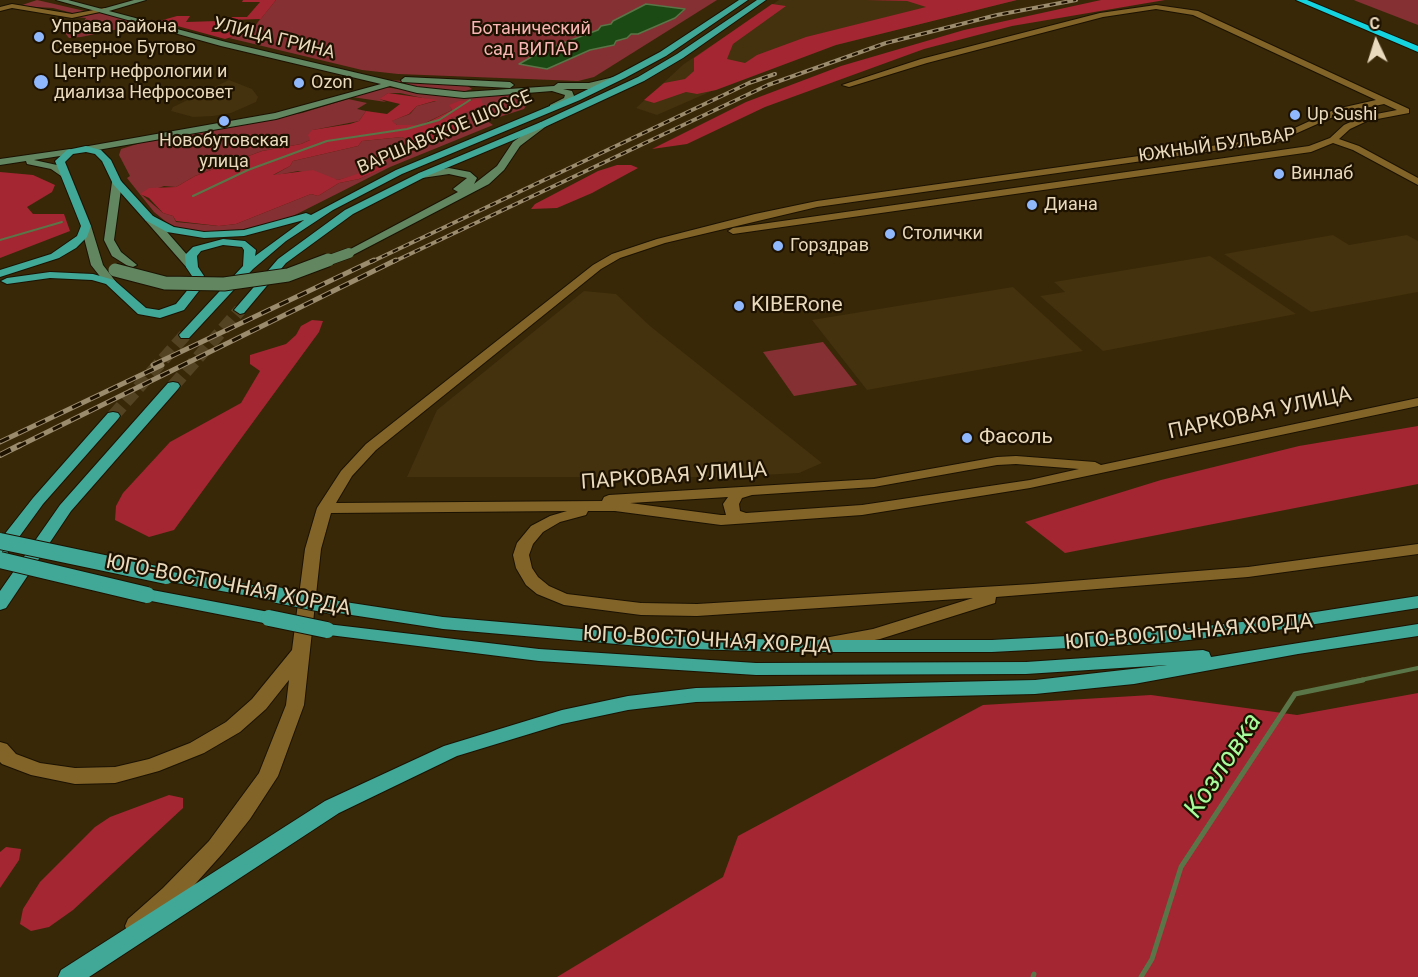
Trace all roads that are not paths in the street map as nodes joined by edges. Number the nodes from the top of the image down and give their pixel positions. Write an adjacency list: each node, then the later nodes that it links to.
1 (27, 0): 8 (street)
2 (60, 0): 10 (street, УЛИЦА ГРИНА)
3 (142, 0): 10 (street)
4 (744, 0): 13 (main road, ВАРШАВСКОЕ ШОССЕ)
5 (762, 0): 20 (main road, ВАРШАВСКОЕ ШОССЕ)
6 (1300, 0): 12 (highway)
7 (1323, 0): 11 (highway)
8 (12, 6): 9 (street); 10 (street)
9 (0, 9)
10 (105, 10): 14 (street, УЛИЦА ГРИНА)
11 (1418, 38)
12 (1418, 49)
13 (622, 76): 15 (street, УЛИЦА ГРИНА); 19 (main road, ВАРШАВСКОЕ ШОССЕ)
14 (373, 83): 15 (street, УЛИЦА ГРИНА); 17 (street); 22 (street)
15 (469, 83): 17 (street)
16 (846, 85): 18 (street)
17 (451, 95): 19 (street)
18 (1386, 101): 21 (street, ЮЖНЫЙ БУЛЬВАР); 34 (street, ЮЖНЫЙ БУЛЬВАР)
19 (542, 113): 31 (main road, ВАРШАВСКОЕ ШОССЕ)
20 (544, 124): 28 (main road, ВАРШАВСКОЕ ШОССЕ); 36 (street)
21 (1333, 140): 30 (street); 34 (street, ЮЖНЫЙ БУЛЬВАР)
22 (125, 142): 23 (street); 25 (street)
23 (86, 149): 24 (main road); 25 (main road)
24 (69, 152): 26 (street); 27 (main road)
25 (105, 160): 29 (main road)
26 (0, 162): 27 (street)
27 (64, 175): 33 (main road)
28 (422, 175): 36 (street); 42 (main road, ВАРШАВСКОЕ ШОССЕ)
29 (117, 182): 32 (main road); 36 (street)
30 (1418, 182)
31 (344, 199): 32 (main road); 38 (main road, ВАРШАВСКОЕ ШОССЕ)
32 (149, 219): 37 (street)
33 (86, 226): 35 (street); 39 (main road)
34 (662, 241): 52 (street, ЮЖНЫЙ БУЛЬВАР)
35 (92, 246): 36 (street, bridge); 40 (street)
36 (348, 249)
37 (192, 267): 38 (main road); 40 (main road)
38 (249, 267): 43 (main road, ВАРШАВСКОЕ ШОССЕ)
39 (0, 274)
40 (110, 282): 41 (main road)
41 (0, 283)
42 (240, 310)
43 (185, 335)
44 (173, 386): 61 (main road)
45 (1418, 402): 48 (street, ПАРКОВАЯ УЛИЦА)
46 (112, 416): 57 (main road)
47 (1029, 461): 48 (street, ПАРКОВАЯ УЛИЦА); 49 (street); 50 (street, ПАРКОВАЯ УЛИЦА)
48 (1110, 467): 49 (street, ПАРКОВАЯ УЛИЦА)
49 (1030, 484): 54 (street, ПАРКОВАЯ УЛИЦА)
50 (747, 492): 51 (street, ПАРКОВАЯ УЛИЦА); 54 (street)
51 (568, 506): 52 (street); 53 (street, ПАРКОВАЯ УЛИЦА)
52 (325, 507): 64 (street, ЮЖНЫЙ БУЛЬВАР)
53 (623, 508): 54 (street, ПАРКОВАЯ УЛИЦА); 59 (street)
54 (746, 520)
55 (0, 541): 63 (main road, ЮГО-ВОСТОЧНАЯ ХОРДА, bridge)
56 (1418, 549): 59 (street)
57 (0, 551)
58 (0, 560): 65 (main road, ЮГО-ВОСТОЧНАЯ ХОРДА, bridge)
59 (1030, 589): 63 (street)
60 (1418, 602): 63 (main road, ЮГО-ВОСТОЧНАЯ ХОРДА)
61 (0, 604)
62 (1418, 630): 65 (main road, ЮГО-ВОСТОЧНАЯ ХОРДА)
63 (785, 646)
64 (303, 649): 66 (street); 67 (street, ЮЖНЫЙ БУЛЬВАР)
65 (1294, 649): 67 (main road)
66 (0, 749)
67 (113, 946): 68 (main road)
68 (69, 977)

